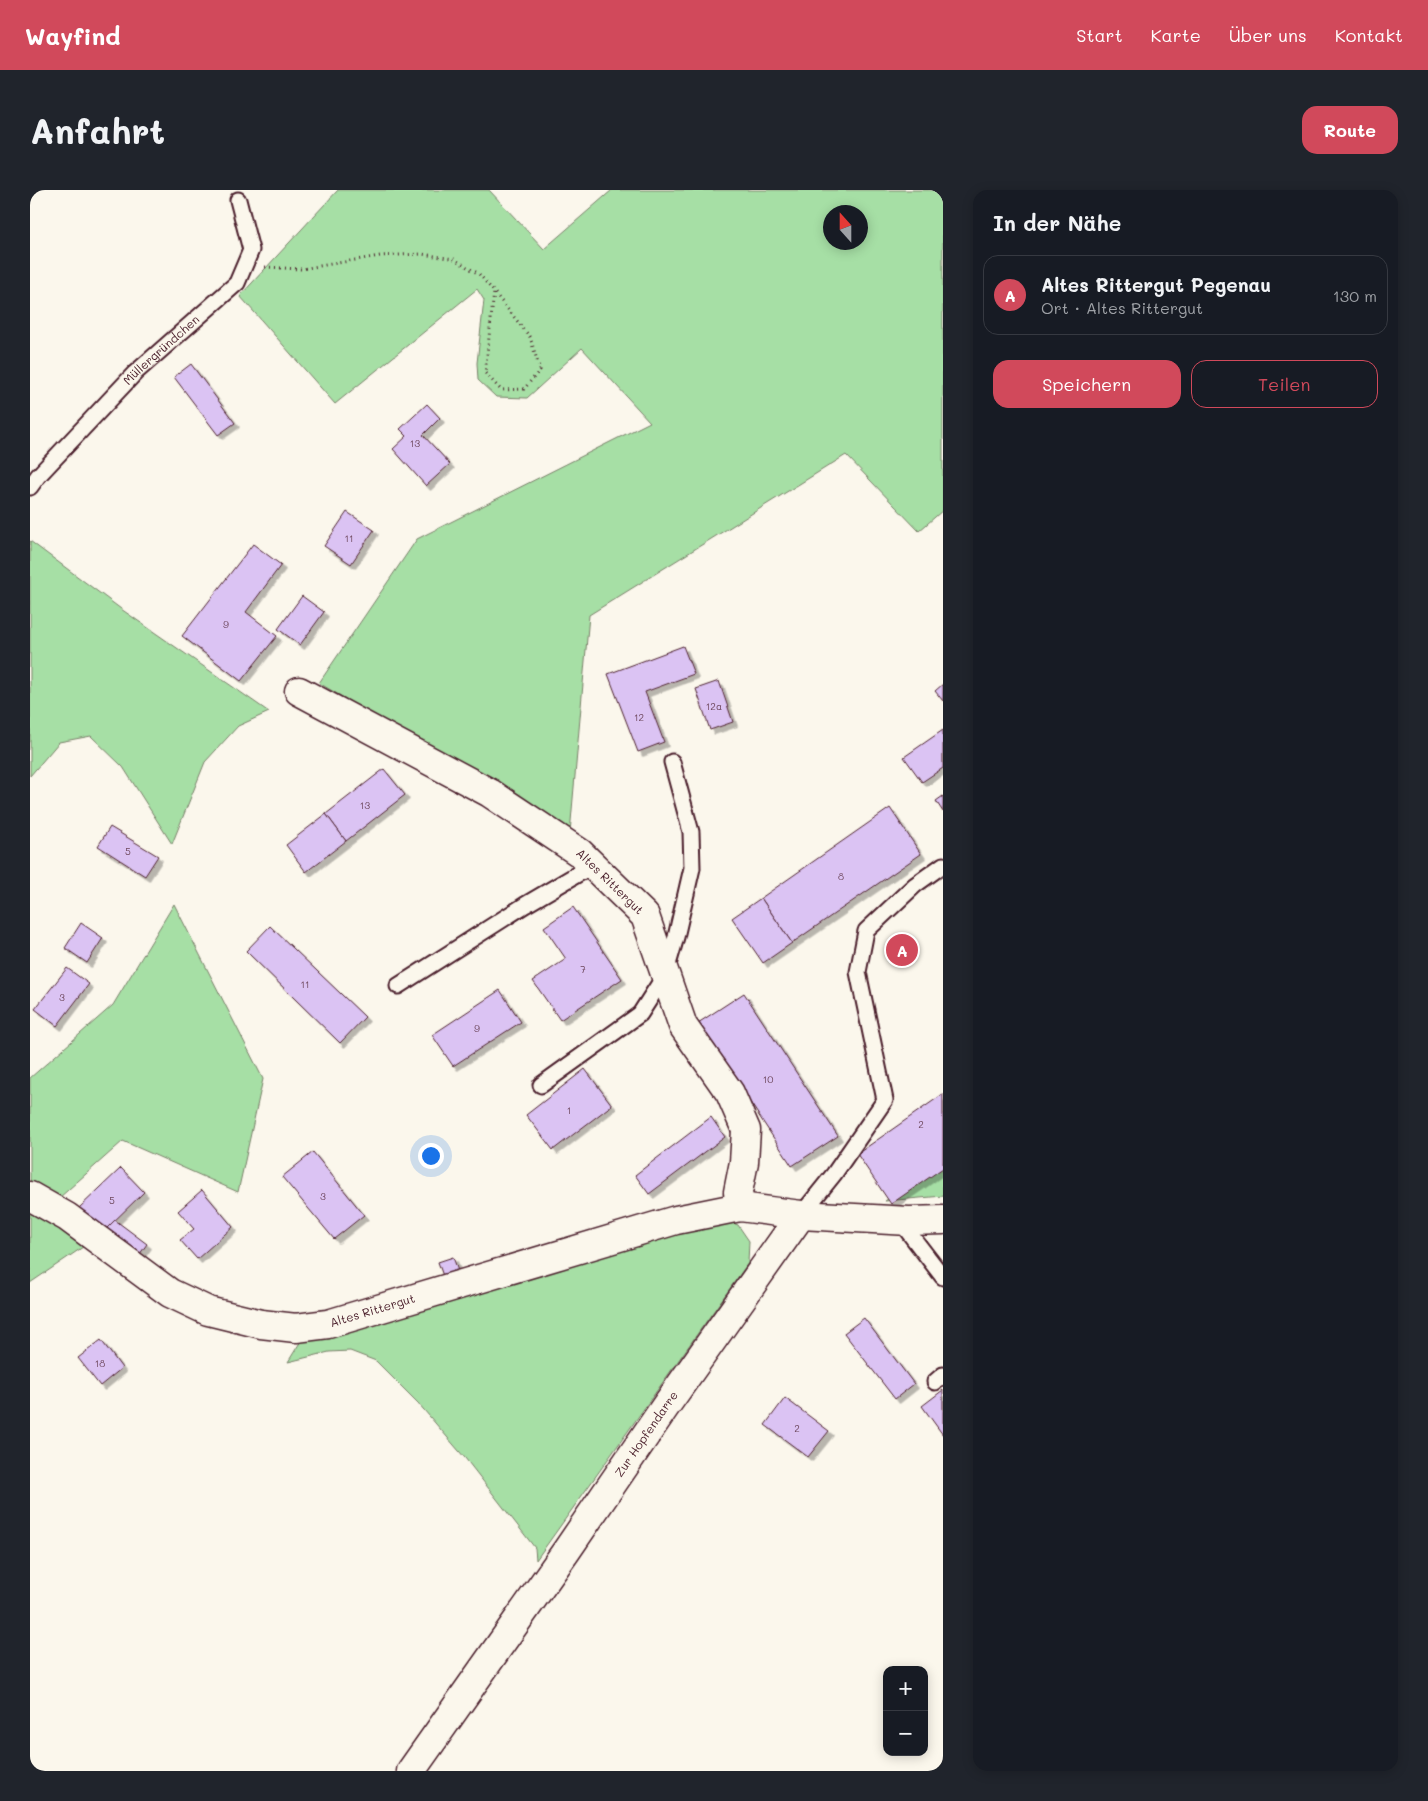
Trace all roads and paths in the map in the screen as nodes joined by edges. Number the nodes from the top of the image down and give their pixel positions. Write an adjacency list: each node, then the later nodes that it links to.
1 (238, 200): 2 (lane, Müllergründchen)
2 (245, 266): 3 (path); 4 (lane, Müllergründchen)
3 (494, 292): 3 (path)
4 (30, 487)
5 (299, 691): 7 (street, Altes Rittergut)
6 (672, 762): 9 (lane)
7 (593, 865): 9 (street, Altes Rittergut); 10 (lane)
8 (943, 865): 14 (lane)
9 (665, 975): 11 (lane); 13 (street, Altes Rittergut)
10 (398, 986)
11 (541, 1085)
12 (30, 1196): 13 (street, Altes Rittergut)
13 (740, 1207): 14 (street, Altes Rittergut)
14 (801, 1215): 16 (street); 18 (street, Zur Hopfendarre)
15 (943, 1220): 16 (street)
16 (900, 1221): 17 (lane)
17 (943, 1277)
18 (411, 1771)

